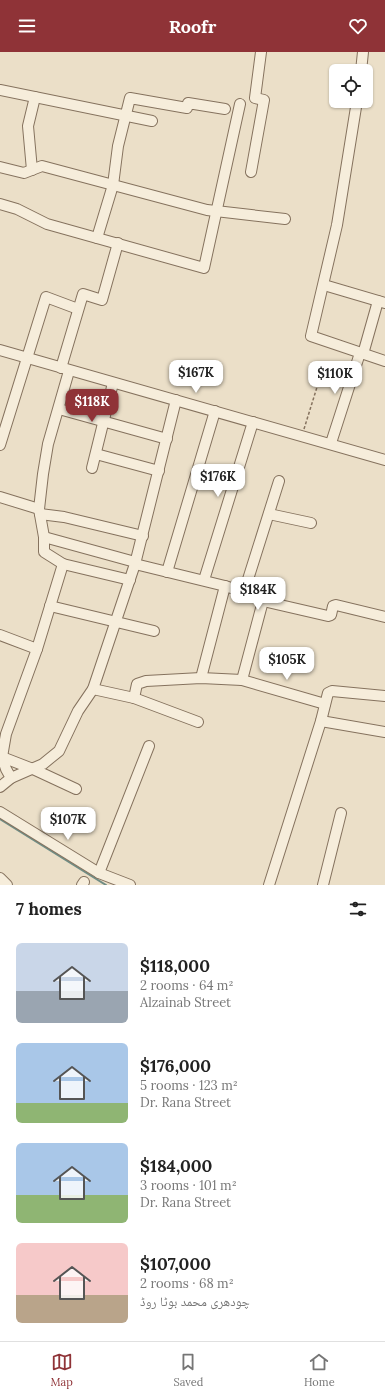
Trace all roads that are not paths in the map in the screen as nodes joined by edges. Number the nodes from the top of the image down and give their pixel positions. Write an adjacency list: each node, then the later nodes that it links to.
1 (261, 52): 13 (street)
2 (363, 52): 3 (street)
3 (362, 64)
4 (0, 90): 5 (street)
5 (35, 97): 9 (street); 12 (street)
6 (240, 104): 16 (street)
7 (356, 108): 20 (street)
8 (225, 109): 9 (street)
9 (126, 116): 10 (street); 14 (street)
10 (152, 121)
11 (0, 167): 12 (street)
12 (32, 170): 14 (street)
13 (251, 172)
14 (113, 185): 16 (street); 18 (street)
15 (0, 204): 18 (street)
16 (215, 211): 17 (street); 19 (street)
17 (285, 219)
18 (98, 238): 19 (street)
19 (118, 243): 22 (street)
20 (324, 285): 21 (street); 24 (street)
21 (381, 302): 24 (street)
22 (78, 309): 25 (street); 27 (street)
23 (0, 350): 25 (street)
24 (362, 354): 26 (street); 35 (street)
25 (28, 359): 27 (street); 36 (street)
26 (385, 361)
27 (65, 370): 28 (street); 30 (street)
28 (113, 383): 29 (street); 32 (street)
29 (176, 400): 31 (street); 34 (street)
30 (59, 409): 32 (street); 43 (street)
31 (215, 411): 33 (street); 50 (street)
32 (104, 422): 34 (street); 37 (street)
33 (253, 422): 35 (street); 52 (street)
34 (167, 439): 40 (street)
35 (331, 443): 38 (street)
36 (0, 445)
37 (96, 454): 39 (street); 40 (street)
38 (385, 460)
39 (92, 468)
40 (159, 471): 47 (street)
41 (279, 481): 44 (street)
42 (0, 496): 43 (street)
43 (40, 511): 46 (street); 47 (street)
44 (269, 514): 45 (street); 54 (street)
45 (311, 523)
46 (44, 536): 48 (street); 49 (street)
47 (142, 536): 48 (street)
48 (135, 563): 50 (street); 51 (street)
49 (63, 564): 51 (street); 56 (street)
50 (167, 572): 52 (street)
51 (130, 580): 58 (street)
52 (204, 580): 53 (street)
53 (226, 586): 54 (street); 62 (street)
54 (244, 592): 55 (street)
55 (263, 601): 57 (street); 63 (street)
56 (50, 606): 58 (street); 61 (street)
57 (385, 617)
58 (116, 623): 59 (street); 64 (street)
59 (154, 631)
60 (0, 635): 61 (street)
61 (37, 649): 72 (street)
62 (201, 678): 63 (street); 66 (street)
63 (242, 680): 67 (street)
64 (93, 689): 66 (street); 73 (street)
65 (385, 696): 67 (street)
66 (134, 698): 69 (street)
67 (325, 704): 68 (street)
68 (321, 720): 70 (street); 81 (street)
69 (198, 722)
70 (385, 732)
71 (149, 746): 79 (street)
72 (2, 757): 73 (street); 74 (street)
73 (33, 769): 74 (street); 76 (street)
74 (11, 778): 75 (street)
75 (0, 787)
76 (76, 789)
77 (0, 812): 79 (street)
78 (341, 813): 82 (street)
79 (100, 873): 80 (street)
80 (130, 885)
81 (269, 885)
82 (323, 885)

